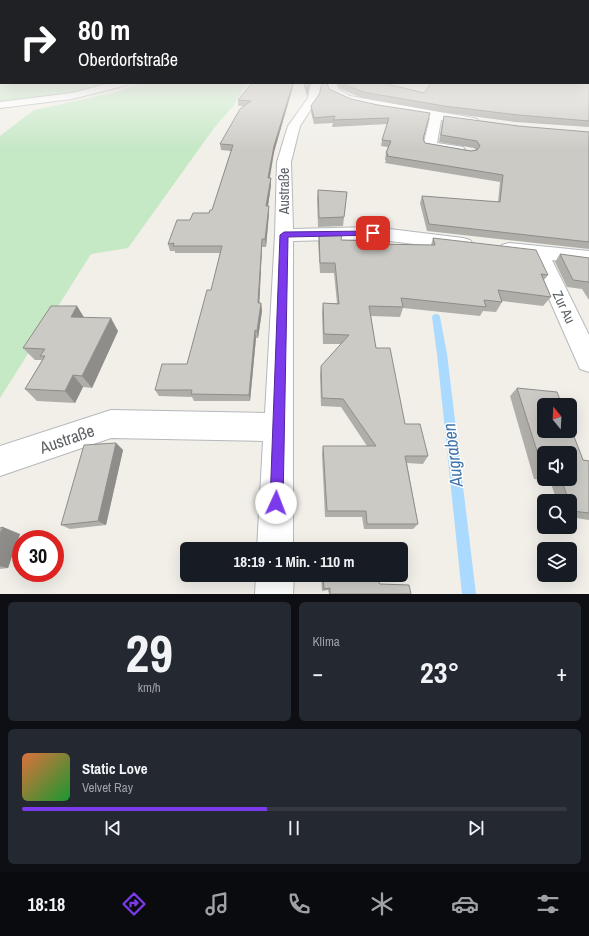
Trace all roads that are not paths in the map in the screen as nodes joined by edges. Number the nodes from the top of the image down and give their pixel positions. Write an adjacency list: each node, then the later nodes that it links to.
1 (77, 95): 4 (street)
2 (314, 95): 8 (street, Austraße)
3 (340, 95): 5 (street)
4 (0, 105)
5 (436, 116): 6 (street); 7 (street)
6 (487, 124)
7 (469, 152)
8 (284, 235): 9 (street); 12 (street, Austraße)
9 (539, 253): 10 (street); 11 (street, Zur Au)
10 (589, 258)
11 (589, 361)
12 (279, 427): 13 (street, Austraße); 14 (street, Austraße)
13 (1, 461)
14 (275, 542)
15 (274, 582): 16 (street)
16 (274, 594)

